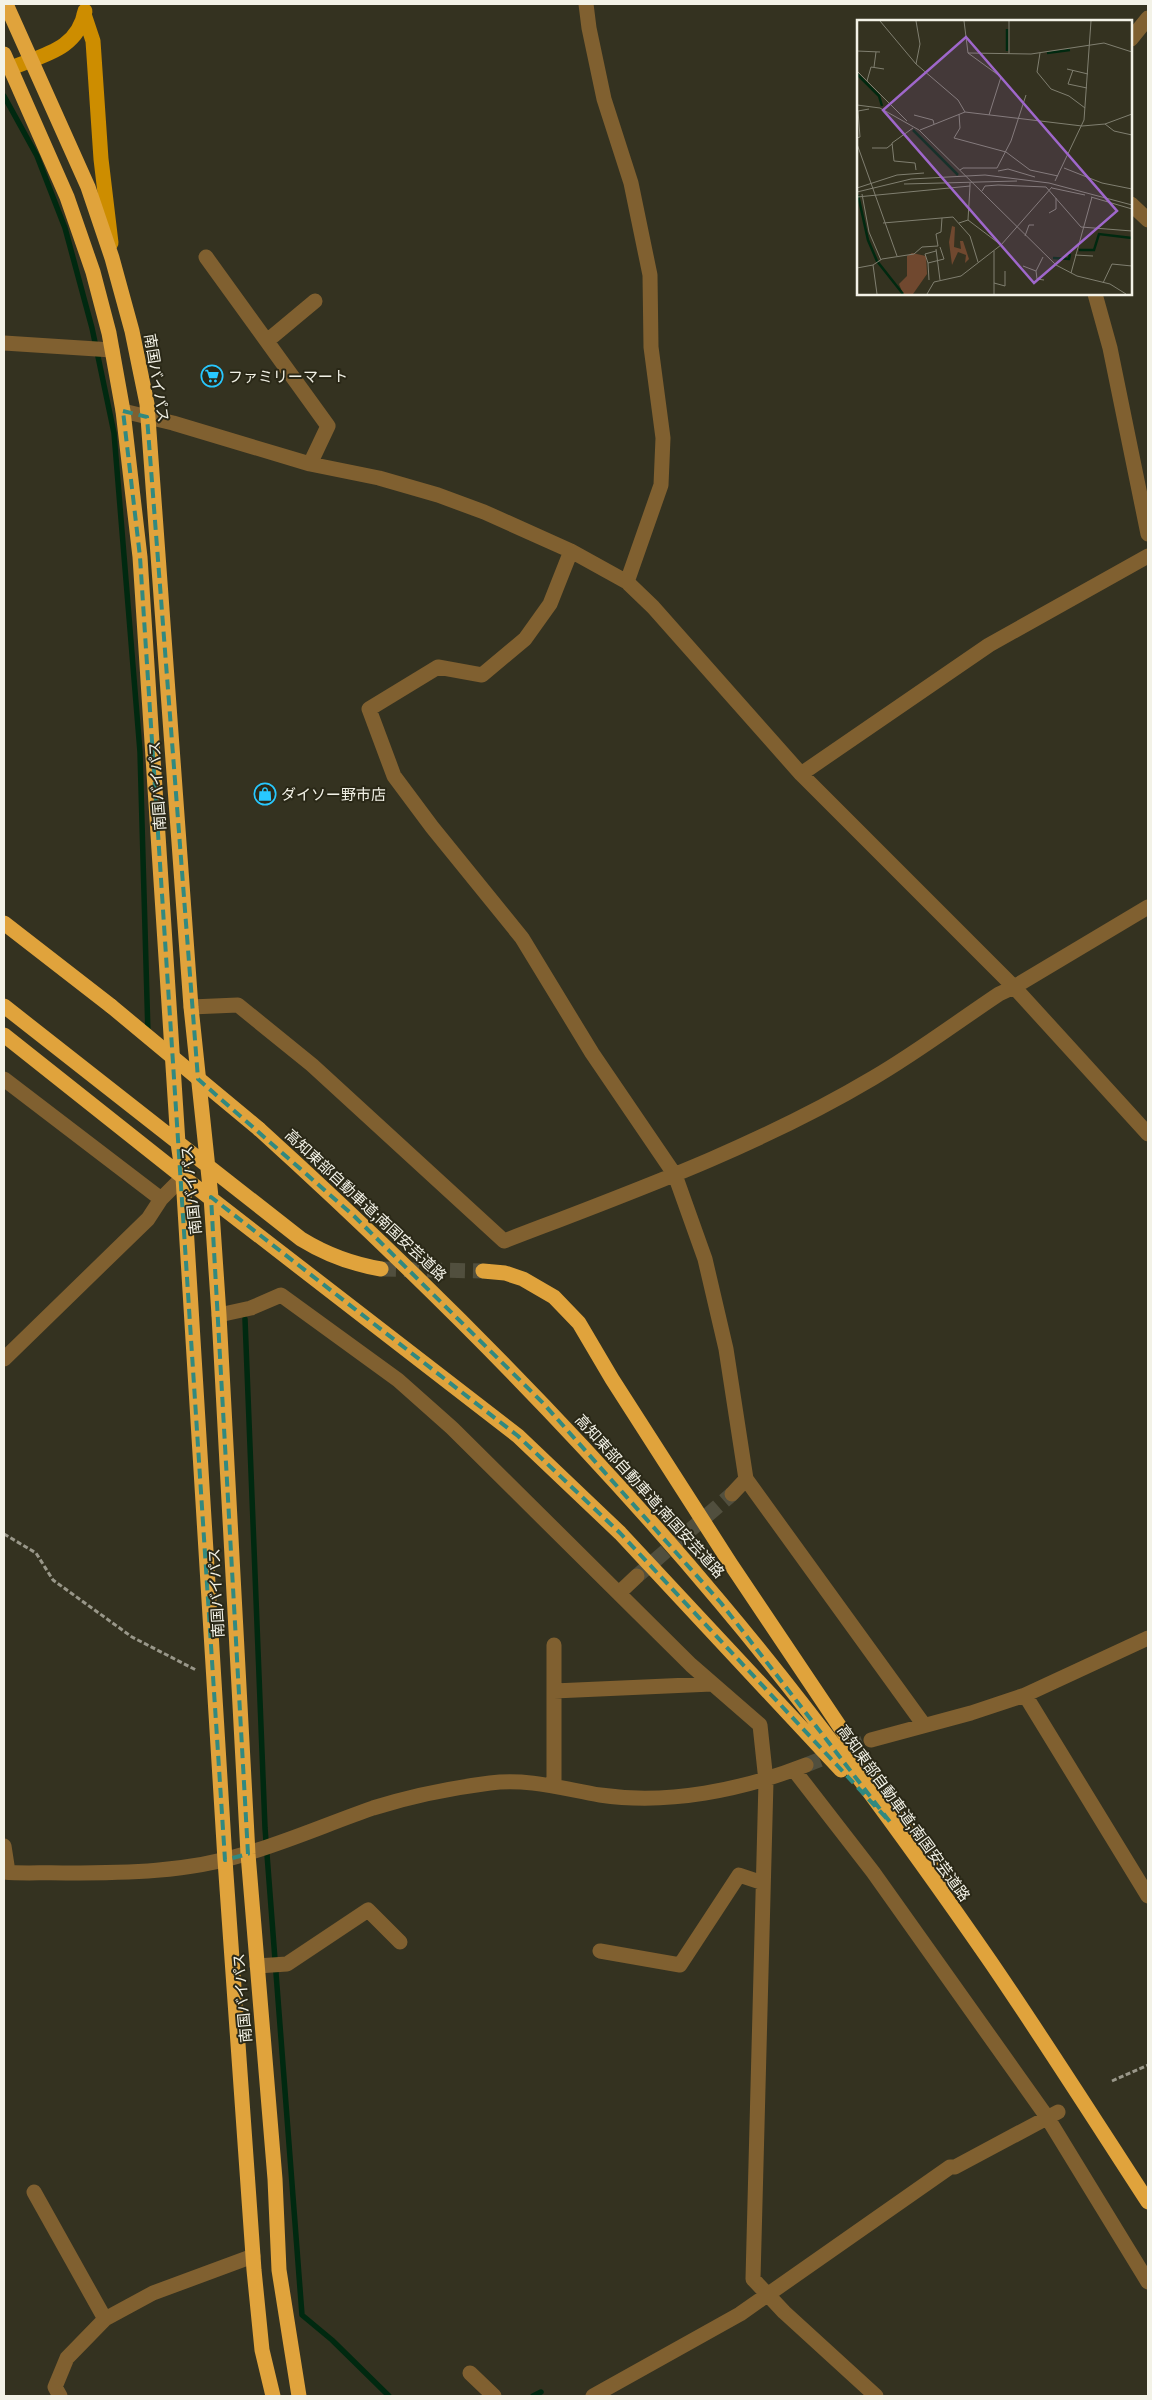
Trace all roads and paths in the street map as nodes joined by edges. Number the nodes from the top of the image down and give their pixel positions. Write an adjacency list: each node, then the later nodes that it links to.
1 (6, 4): 7 (highway, 南国バイパス)
2 (586, 4): 24 (street)
3 (84, 9): 7 (main road); 12 (main road)
4 (1148, 18): 5 (street)
5 (1132, 38)
6 (4, 54): 8 (highway, 南国バイパス)
7 (31, 59): 8 (main road); 12 (highway, 南国バイパス)
8 (11, 68): 17 (highway, 南国バイパス)
9 (1132, 205): 10 (street)
10 (1148, 220)
11 (206, 257): 15 (street)
12 (112, 258): 19 (highway, 南国バイパス)
13 (1095, 295): 21 (street)
14 (315, 301): 15 (street)
15 (266, 340): 20 (street)
16 (4, 343): 17 (street)
17 (106, 350): 18 (highway, 南国バイパス)
18 (123, 411): 19 (street); 34 (highway, 南国バイパス)
19 (147, 417): 20 (street); 30 (highway, 南国バイパス)
20 (310, 464): 22 (street)
21 (1148, 534)
22 (571, 551): 24 (street); 36 (street)
23 (1148, 556): 25 (street)
24 (627, 582): 25 (street)
25 (801, 774): 28 (street)
26 (1148, 907): 28 (street)
27 (4, 923): 59 (highway, 高知東部自動車道;南国安芸道路, bridge)
28 (1014, 988): 33 (street); 36 (street)
29 (4, 1006): 34 (highway)
30 (192, 1007): 35 (highway, 南国バイパス); 36 (street)
31 (4, 1035): 37 (highway)
32 (4, 1078): 39 (street)
33 (1148, 1134)
34 (178, 1142): 35 (highway); 37 (highway, 南国バイパス)
35 (206, 1165): 38 (highway, 南国バイパス); 40 (highway)
36 (676, 1175): 44 (street)
37 (183, 1177): 38 (highway); 39 (street); 51 (highway, 南国バイパス)
38 (211, 1198): 42 (highway, 南国バイパス); 59 (highway)
39 (161, 1199): 43 (street)
40 (381, 1269)
41 (482, 1271): 68 (highway)
42 (220, 1315): 48 (street); 61 (highway, 南国バイパス)
43 (4, 1359)
44 (746, 1479): 45 (street); 55 (street)
45 (732, 1494)
46 (4, 1534): 51 (path)
47 (637, 1576): 48 (street)
48 (618, 1593): 52 (street)
49 (1148, 1638): 54 (street)
50 (554, 1645): 53 (street)
51 (215, 1679): 62 (highway, 南国バイパス)
52 (712, 1684): 53 (street); 57 (street)
53 (554, 1691): 58 (street)
54 (1025, 1695): 55 (street); 65 (street)
55 (924, 1725): 56 (street)
56 (872, 1740)
57 (766, 1781): 58 (street); 64 (street); 72 (street)
58 (554, 1786): 61 (street)
59 (890, 1822): 68 (highway, 高知東部自動車道;南国安芸道路)
60 (4, 1846): 63 (street)
61 (260, 1849): 62 (street); 69 (highway, 南国バイパス)
62 (226, 1860): 63 (street); 75 (highway, 南国バイパス)
63 (6, 1872)
64 (763, 1883): 67 (street); 77 (street)
65 (1148, 1896)
66 (400, 1942): 69 (street)
67 (600, 1951)
68 (990, 1961): 74 (highway, 高知東部自動車道;南国安芸道路)
69 (257, 1966): 82 (highway, 南国バイパス)
70 (1148, 2065): 71 (path)
71 (1112, 2081)
72 (1052, 2115): 76 (street); 77 (street)
73 (34, 2192): 78 (street)
74 (1148, 2202)
75 (253, 2256): 78 (street); 81 (highway, 南国バイパス)
76 (1148, 2282)
77 (767, 2294): 84 (street); 85 (street)
78 (105, 2319): 80 (street)
79 (470, 2373): 83 (street)
80 (60, 2396)
81 (273, 2396)
82 (300, 2396)
83 (494, 2396)
84 (592, 2396)
85 (876, 2396)

